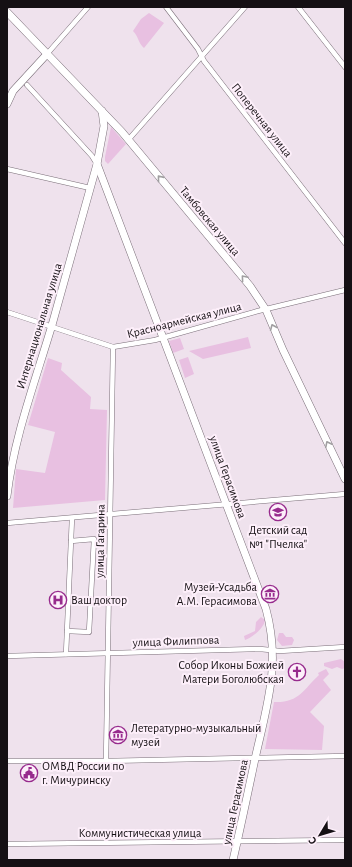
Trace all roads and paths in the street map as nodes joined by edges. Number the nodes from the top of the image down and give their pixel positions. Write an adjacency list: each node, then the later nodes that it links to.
1 (88, 7): 6 (street)
2 (166, 7): 7 (street, Поперечная улица)
3 (245, 7): 7 (street)
4 (298, 7): 8 (street)
5 (7, 12): 6 (main road, Тамбовская улица)
6 (47, 54): 10 (main road); 12 (main road, Тамбовская улица)
7 (201, 55): 13 (street); 17 (street, Поперечная улица)
8 (345, 67)
9 (27, 85): 14 (street)
10 (10, 90): 11 (main road)
11 (7, 104)
12 (102, 111): 13 (main road, Тамбовская улица); 14 (main road)
13 (129, 139): 19 (main road, Тамбовская улица, one-way to 13)
14 (97, 164): 16 (main road, Интернациональная улица); 22 (main road, улица Герасимова)
15 (7, 169): 16 (street)
16 (90, 188): 21 (main road, Интернациональная улица)
17 (345, 243)
18 (345, 290): 19 (street, Красноармейская улица)
19 (266, 310): 22 (street, Красноармейская улица); 24 (main road, Тамбовская улица, one-way to 19)
20 (7, 312): 21 (street, Красноармейская улица)
21 (52, 325): 23 (street, Красноармейская улица); 26 (main road, Интернациональная улица)
22 (162, 338): 23 (street, Красноармейская улица); 27 (main road, улица Герасимова)
23 (113, 347): 28 (street, улица Гагарина)
24 (345, 479)
25 (345, 494): 27 (street)
26 (7, 496)
27 (226, 503): 28 (street); 34 (main road, улица Герасимова)
28 (111, 514): 29 (street); 35 (street, улица Гагарина)
29 (72, 518): 30 (street); 31 (street)
30 (7, 523)
31 (71, 541): 32 (street); 32 (street)
32 (67, 631): 36 (street)
33 (345, 647): 34 (street, улица Филиппова)
34 (274, 652): 35 (street, улица Филиппова); 39 (main road, улица Герасимова)
35 (107, 653): 36 (street, улица Филиппова); 41 (street, улица Гагарина)
36 (66, 654): 37 (street, улица Филиппова)
37 (7, 656)
38 (345, 756): 39 (street)
39 (256, 758): 41 (street); 43 (main road, улица Герасимова)
40 (7, 761): 41 (street)
41 (106, 761)
42 (345, 840): 43 (street, Коммунистическая улица)
43 (238, 841): 44 (street, Коммунистическая улица); 45 (main road, улица Герасимова)
44 (7, 844)
45 (234, 860)

